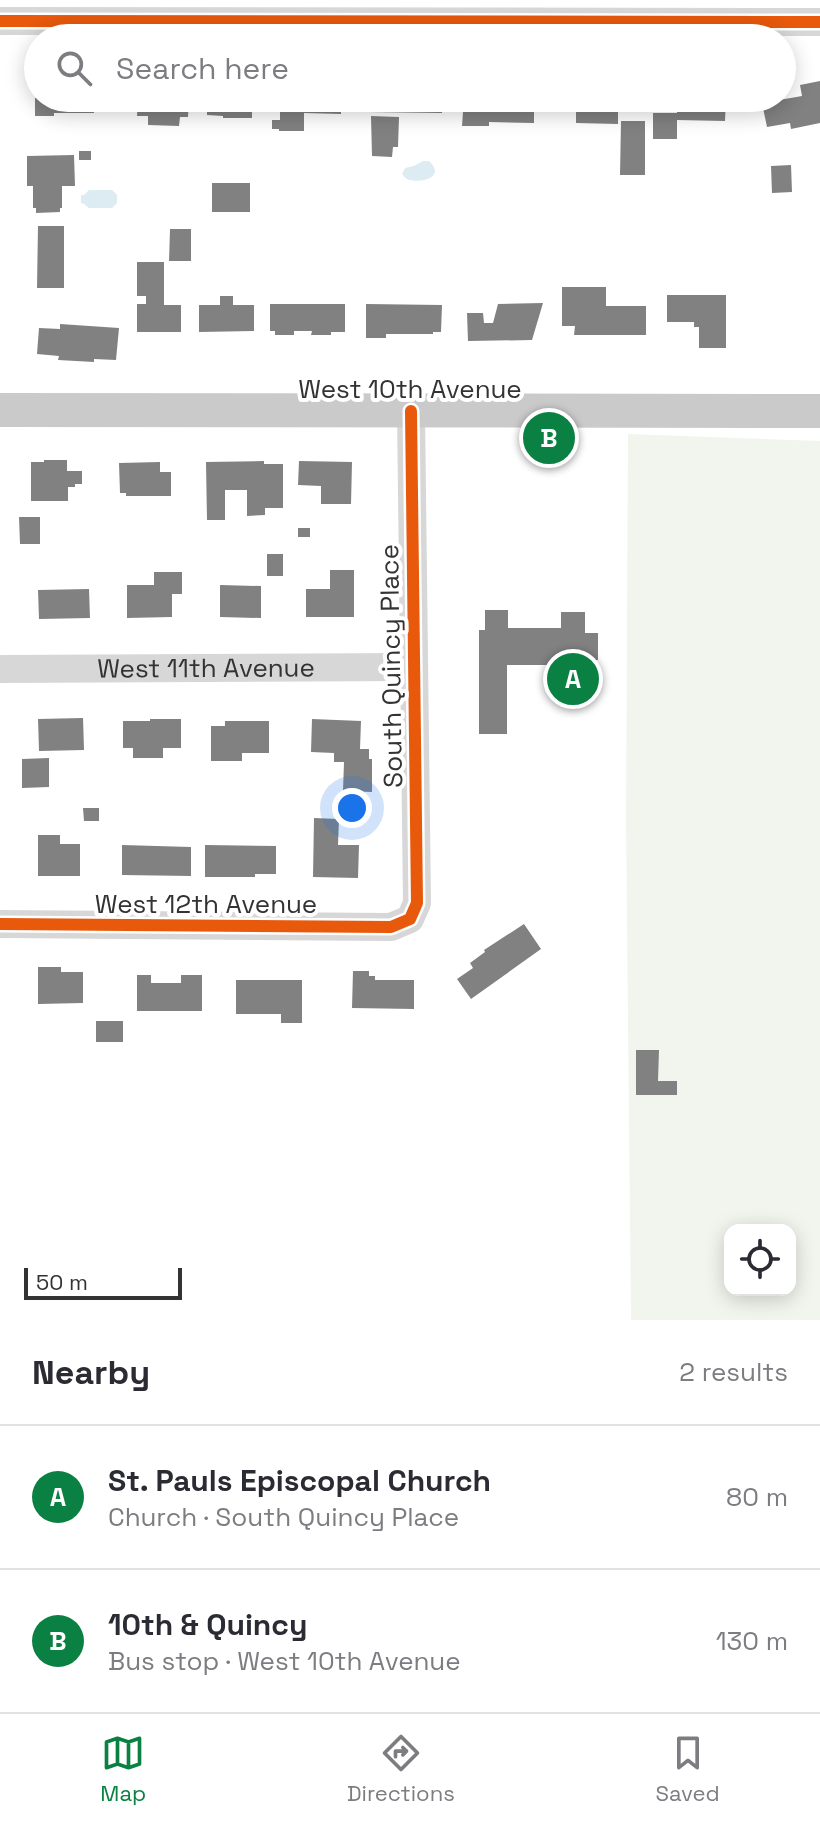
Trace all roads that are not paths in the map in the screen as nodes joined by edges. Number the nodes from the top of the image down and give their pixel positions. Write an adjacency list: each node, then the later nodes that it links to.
1 (649, 11): 2 (street); 3 (street)
2 (0, 21)
3 (820, 22)
4 (0, 410): 5 (main road, West 10th Avenue)
5 (411, 411): 6 (main road, West 10th Avenue); 7 (street, South Quincy Place)
6 (820, 411)
7 (413, 667): 8 (street, West 11th Avenue); 9 (street, South Quincy Place)
8 (0, 669)
9 (410, 919): 10 (street, West 12th Avenue)
10 (0, 924)

